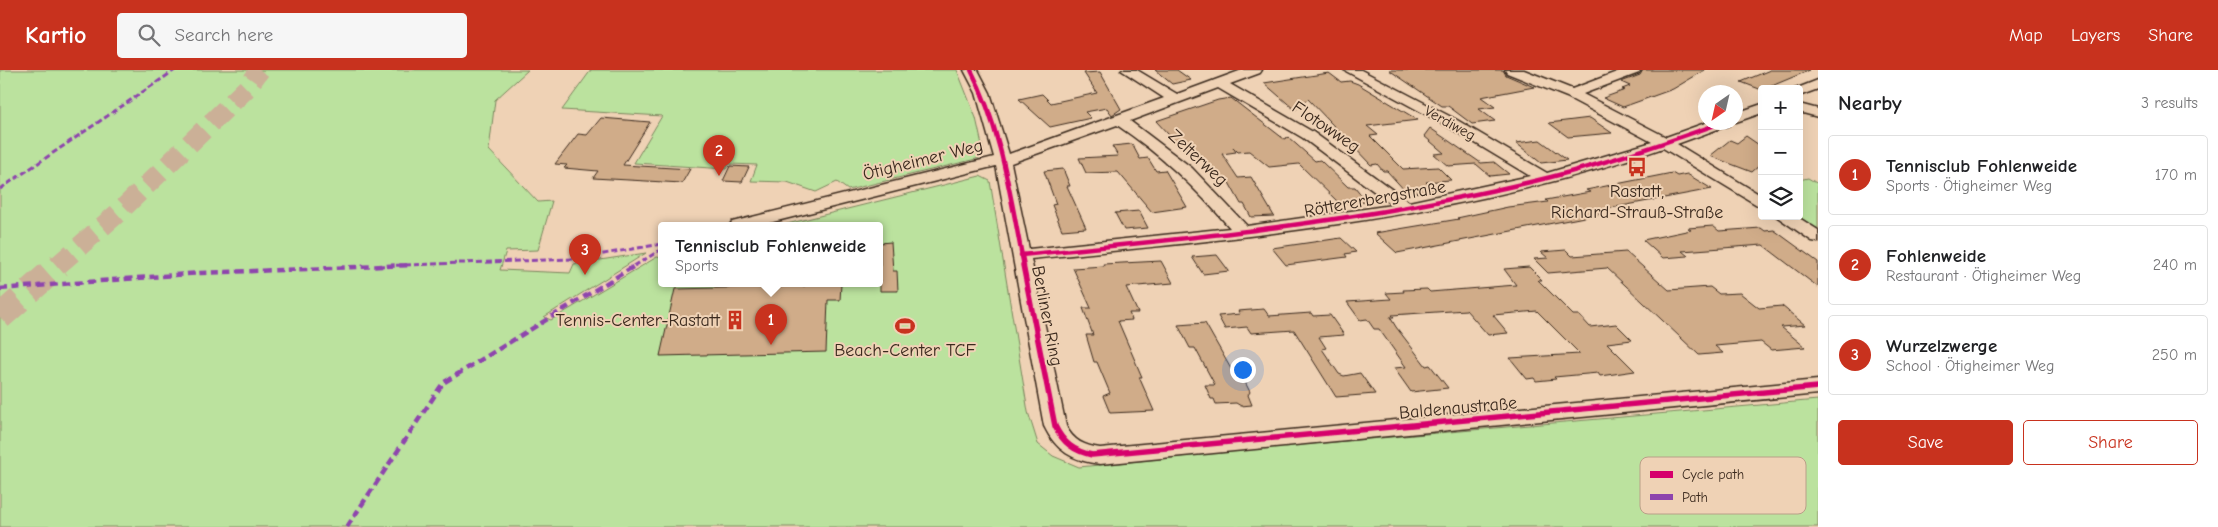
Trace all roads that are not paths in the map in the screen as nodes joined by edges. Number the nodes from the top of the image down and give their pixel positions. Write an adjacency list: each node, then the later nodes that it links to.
1 (971, 70): 19 (street, Berliner Ring)
2 (1128, 70): 11 (street)
3 (1255, 70): 7 (street, Ötigheimer Weg)
4 (1351, 70): 20 (street, Verdiweg)
5 (1512, 70): 10 (street)
6 (1634, 70): 10 (street)
7 (1220, 84): 11 (street, Ötigheimer Weg); 22 (street, Flotowweg)
8 (1818, 84): 9 (street)
9 (1803, 90)
10 (1572, 94): 18 (street)
11 (1177, 100): 16 (street, Ötigheimer Weg)
12 (1803, 109): 14 (street)
13 (1758, 110): 15 (street)
14 (1818, 113)
15 (1743, 115)
16 (1119, 120): 19 (street, Ötigheimer Weg); 25 (street, Zelterweg)
17 (1703, 130): 18 (street, Röttererbergstraße)
18 (1666, 144): 20 (street, Röttererbergstraße); 21 (street)
19 (1003, 161): 24 (street, Ötigheimer Weg); 27 (street, Berliner Ring)
20 (1546, 179): 22 (street, Röttererbergstraße)
21 (1758, 201)
22 (1407, 208): 25 (street, Röttererbergstraße)
23 (1790, 220): 26 (street)
24 (754, 222)
25 (1244, 233): 27 (street, Röttererbergstraße)
26 (1818, 237)
27 (1021, 255): 29 (street, Berliner Ring)
28 (1818, 388): 29 (street, Baldenaustraße)
29 (1100, 456)

